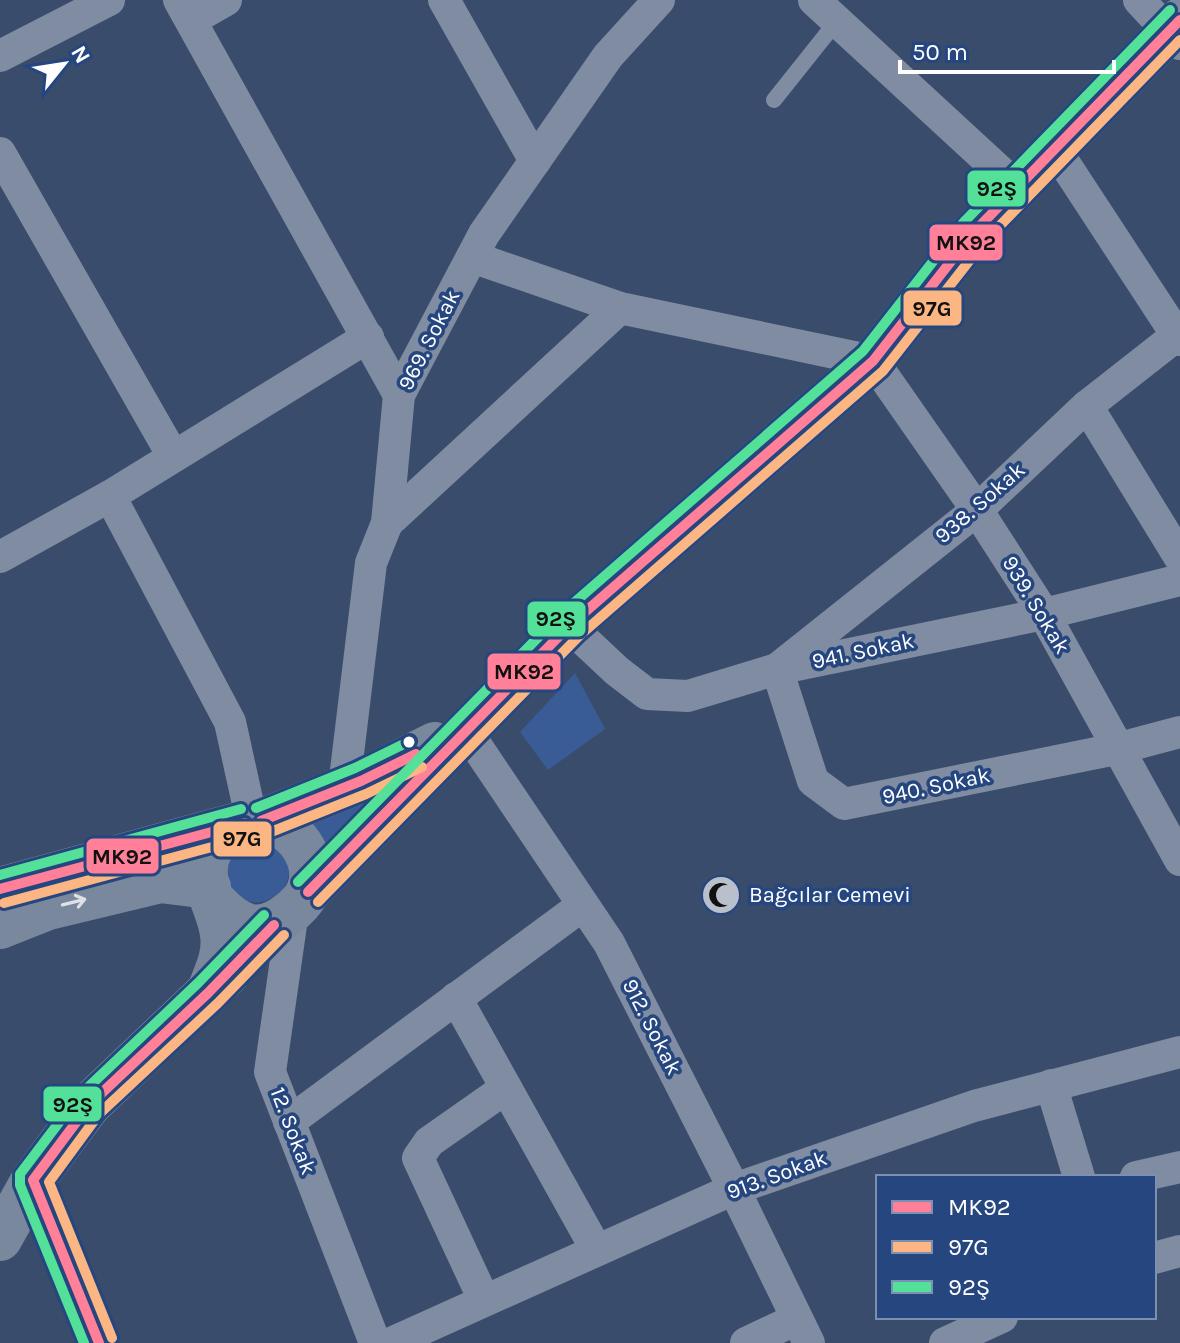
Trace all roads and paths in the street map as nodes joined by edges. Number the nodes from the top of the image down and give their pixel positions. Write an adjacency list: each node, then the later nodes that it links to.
1 (109, 0): 9 (street)
2 (226, 0): 6 (street)
3 (444, 0): 13 (street)
4 (659, 0): 13 (street, 969. Sokak)
5 (1139, 0): 8 (street)
6 (185, 10): 18 (street)
7 (825, 11): 10 (lane); 14 (street)
8 (1176, 32): 11 (main road)
9 (0, 56)
10 (774, 100)
11 (1055, 149): 14 (main road); 17 (street)
12 (0, 153): 22 (street)
13 (535, 161): 15 (street, 969. Sokak)
14 (1017, 187): 19 (main road)
15 (472, 257): 16 (street); 20 (street, 969. Sokak)
16 (620, 308): 19 (street); 25 (street)
17 (1179, 336): 21 (street, 938. Sokak)
18 (368, 337): 20 (street); 22 (street)
19 (873, 361): 24 (street, 939. Sokak); 30 (main road)
20 (399, 395): 25 (street, 969. Sokak)
21 (1087, 406): 24 (street, 938. Sokak); 27 (street)
22 (173, 456): 23 (street)
23 (110, 496): 26 (street); 36 (street)
24 (977, 510): 29 (street, 939. Sokak); 31 (street, 938. Sokak)
25 (387, 523): 35 (street, 969. Sokak)
26 (0, 557)
27 (1180, 558)
28 (1180, 580): 29 (street, 941. Sokak)
29 (1044, 614): 31 (street, 941. Sokak); 34 (street, 939. Sokak)
30 (569, 626): 31 (street, 941. Sokak); 32 (main road)
31 (777, 669): 34 (street, 940. Sokak)
32 (465, 729): 35 (main road); 40 (street, 912. Sokak); 41 (main road)
33 (1180, 732): 34 (street, 940. Sokak)
34 (1116, 749): 37 (street, 939. Sokak)
35 (344, 787): 36 (main road)
36 (253, 822): 38 (main road); 39 (main road); 41 (main road)
37 (1180, 860)
38 (0, 889)
39 (212, 895): 41 (main road); 42 (main road, one-way to 39); 43 (main road)
40 (583, 905): 44 (street); 53 (street, 912. Sokak)
41 (292, 909): 43 (main road); 48 (street, 12. Sokak)
42 (0, 927)
43 (208, 993): 52 (main road)
44 (456, 998): 47 (street); 48 (street)
45 (1180, 1052): 46 (street, 913. Sokak)
46 (1051, 1085): 50 (street); 53 (street, 913. Sokak)
47 (506, 1088): 55 (street); 58 (street)
48 (289, 1122): 62 (street, 12. Sokak)
49 (1180, 1167): 51 (street)
50 (1078, 1175)
51 (1145, 1175)
52 (33, 1180): 54 (main road); 61 (street)
53 (734, 1189): 55 (street, 913. Sokak); 60 (street, 912. Sokak)
54 (0, 1239)
55 (596, 1249): 58 (street, 913. Sokak)
56 (1180, 1251): 57 (street)
57 (1156, 1257)
58 (484, 1300): 63 (street, 913. Sokak)
59 (998, 1319): 65 (street)
60 (803, 1331): 64 (street)
61 (99, 1343)
62 (375, 1343)
63 (391, 1343)
64 (746, 1343)
65 (945, 1343)

